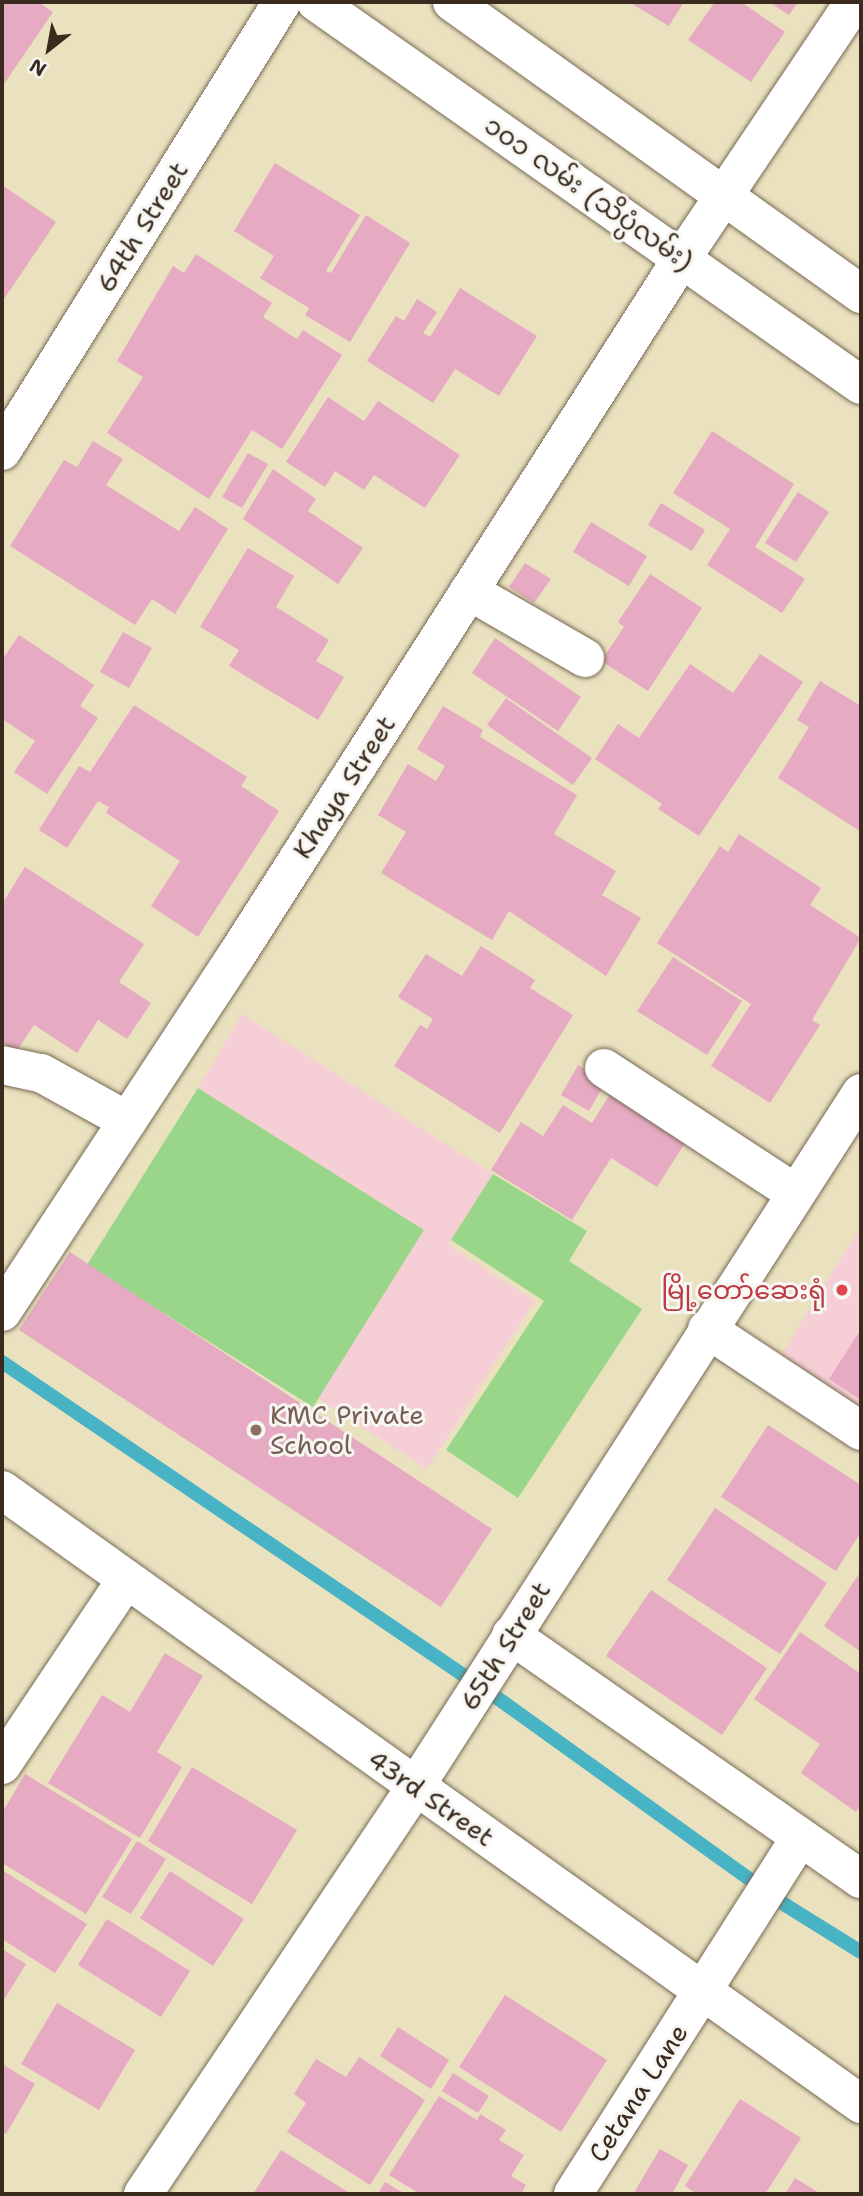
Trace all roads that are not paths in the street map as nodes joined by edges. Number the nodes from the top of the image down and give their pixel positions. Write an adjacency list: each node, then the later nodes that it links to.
1 (282, 2): 9 (street, 64th Street)
2 (316, 2): 6 (street, ၁၀၁ လမ်း (သိပ္ပံလမ်း))
3 (452, 2): 5 (street)
4 (854, 2): 5 (street, Khaya Street)
5 (723, 198): 6 (street, Khaya Street); 7 (street)
6 (682, 258): 8 (street, ၁၀၁ လမ်း (သိပ္ပံလမ်း)); 10 (street, Khaya Street)
7 (861, 294)
8 (861, 385)
9 (2, 452)
10 (469, 591): 11 (street); 15 (street, Khaya Street)
11 (585, 659)
12 (2, 1065): 15 (street)
13 (604, 1068): 16 (street)
14 (861, 1093): 16 (street, 65th Street)
15 (128, 1121): 17 (street, Khaya Street)
16 (795, 1194): 18 (street, 65th Street)
17 (2, 1312)
18 (707, 1329): 19 (street); 22 (street, 65th Street)
19 (861, 1431)
20 (2, 1490): 21 (street, 43rd Street)
21 (126, 1580): 23 (street); 24 (street, 43rd Street)
22 (511, 1635): 24 (street, 65th Street); 25 (street)
23 (2, 1765)
24 (415, 1787): 27 (street, 43rd Street); 29 (street, 65th Street)
25 (800, 1837): 26 (street); 27 (street, Cetana Lane)
26 (861, 1879)
27 (703, 1991): 28 (street, 43rd Street); 30 (street, Cetana Lane)
28 (861, 2104)
29 (143, 2194)
30 (573, 2194)

